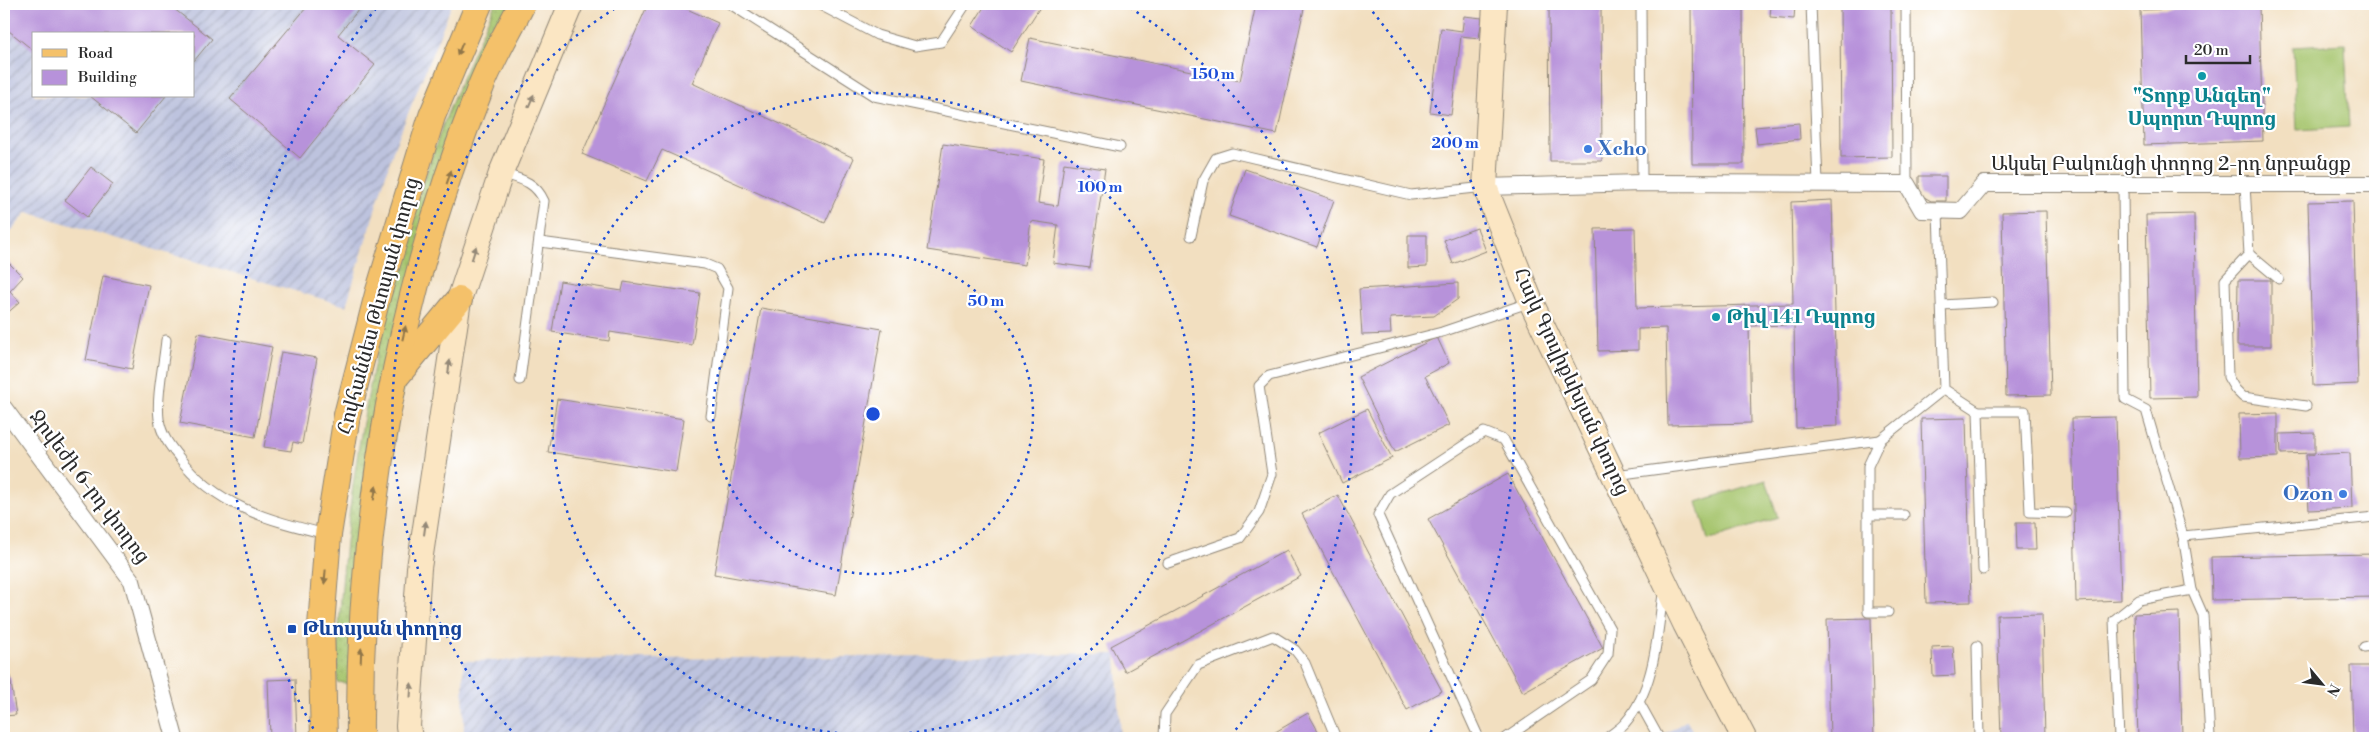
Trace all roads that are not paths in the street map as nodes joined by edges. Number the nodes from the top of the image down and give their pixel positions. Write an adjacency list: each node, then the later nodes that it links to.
1 (479, 4): 43 (main road, Հովհաննես Թևոսյան փողոց, one-way to 43)
2 (522, 4): 30 (main road, Հովհաննես Թևոսյան փողոց, one-way to 2)
3 (572, 4): 12 (street, one-way to 3)
4 (730, 4): 11 (lane)
5 (818, 4): 6 (lane)
6 (966, 4)
7 (1495, 4): 19 (street, Հայկ Գյուլիքևխյան փողոց)
8 (1641, 4): 13 (lane)
9 (1811, 4): 14 (lane)
10 (1906, 4): 15 (lane)
11 (1120, 147)
12 (501, 173): 22 (lane); 25 (street, one-way to 12)
13 (1642, 183): 14 (street); 19 (street)
14 (1818, 183): 15 (street)
15 (1907, 184): 20 (street, Ակսել Բակունցի փողոց 2-րդ նրբանցք)
16 (2375, 184): 17 (street, Ակսել Բակունցի փողոց 2-րդ նրբանցք)
17 (2245, 185): 18 (street, Ակսել Բակունցի փողոց 2-րդ նրբանցք); 23 (lane)
18 (2122, 186): 20 (street, Ակսել Բակունցի փողոց 2-րդ նրբանցք); 44 (lane)
19 (1485, 187): 21 (lane); 26 (street, Հայկ Գյուլիքևխյան փողոց)
20 (1938, 211): 28 (lane)
21 (1190, 236)
22 (540, 242): 31 (lane); 36 (lane)
23 (2249, 254): 24 (lane); 33 (lane)
24 (2279, 279)
25 (459, 300): 30 (main road); 59 (street, one-way to 25)
26 (1531, 302): 38 (street, Հայկ Գյուլիքևխյան փողոց); 45 (lane)
27 (1993, 302): 28 (lane)
28 (1942, 305): 32 (lane)
29 (166, 340): 43 (lane)
30 (394, 378): 53 (main road, Հովհաննես Թևոսյան փողոց, one-way to 30)
31 (520, 380)
32 (1944, 389): 35 (lane); 37 (lane)
33 (2306, 406)
34 (4, 408): 56 (street, Ջրվեժի 6-րդ փողոց)
35 (1978, 410): 39 (lane); 46 (lane)
36 (711, 416)
37 (1880, 440): 38 (lane); 40 (lane)
38 (1614, 475): 47 (street, Հայկ Գյուլիքևխյան փողոց)
39 (2066, 513)
40 (1868, 515): 41 (lane); 49 (lane)
41 (1904, 515)
42 (2375, 517): 44 (lane)
43 (328, 535): 54 (main road, Հովհաննես Թևոսյան փողոց, one-way to 54)
44 (2182, 536): 48 (lane)
45 (1168, 564)
46 (1983, 570)
47 (1665, 584): 55 (lane); 66 (street, Հայկ Գյուլիքևխյան փողոց)
48 (2192, 590): 68 (lane); 69 (lane)
49 (1888, 612)
50 (2375, 645): 52 (lane)
51 (1977, 646): 67 (lane)
52 (2364, 646)
53 (360, 685): 54 (main road); 58 (main road, Հովհաննես Թևոսյան փողոց)
54 (323, 686): 57 (main road, Հովհաննես Թևոսյան փողոց)
55 (1639, 702): 64 (lane); 65 (lane)
56 (175, 738)
57 (324, 738)
58 (360, 738)
59 (410, 738)
60 (1164, 738): 61 (lane)
61 (1336, 738)
62 (1479, 738): 63 (lane)
63 (1506, 738)
64 (1607, 738)
65 (1659, 738)
66 (1744, 738)
67 (1979, 738)
68 (2119, 738)
69 (2210, 738)

